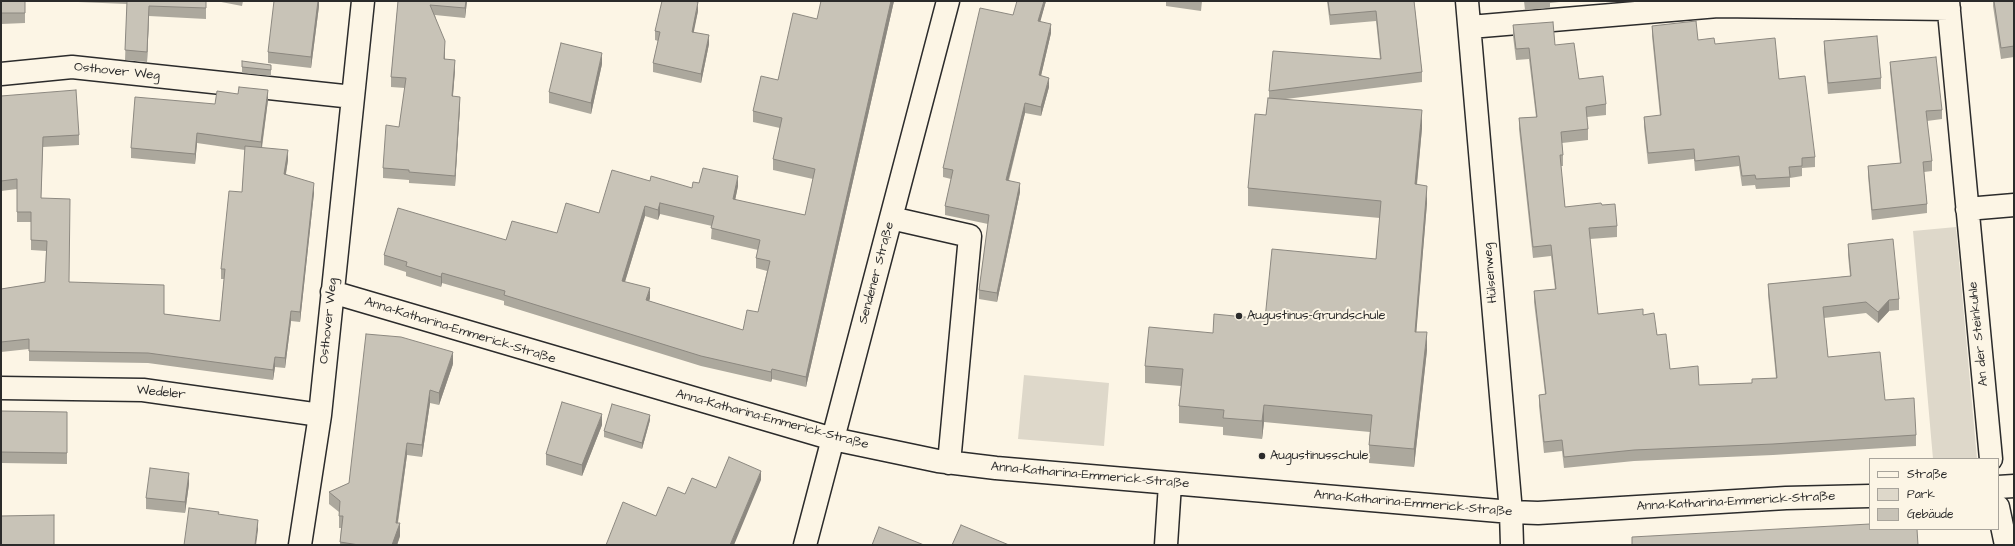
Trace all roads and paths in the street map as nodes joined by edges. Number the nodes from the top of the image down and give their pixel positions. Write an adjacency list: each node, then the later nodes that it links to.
1 (363, 1): 7 (street, Osthover Weg)
2 (948, 1): 10 (street, Sendener Straße)
3 (1467, 1): 5 (street, Hülsenweg)
4 (1949, 5): 5 (street, An der Steinkuhle); 9 (street, An der Steinkuhle)
5 (1470, 27): 21 (street, Hülsenweg)
6 (1, 74): 7 (street, Osthover Weg)
7 (353, 97): 11 (street, Osthover Weg)
8 (2014, 204): 9 (street)
9 (1967, 209): 15 (street, An der Steinkuhle)
10 (892, 218): 14 (street, Sendener Straße); 16 (street)
11 (332, 292): 13 (street, Osthover Weg); 14 (street, Anna-Katharina-Emmerick-Straße)
12 (1, 388): 13 (street, Wedeler)
13 (320, 414): 23 (street, Osthover Weg)
14 (833, 440): 16 (street, Anna-Katharina-Emmerick-Straße); 24 (street, Sendener Straße)
15 (1991, 458)
16 (949, 463): 17 (street, Anna-Katharina-Emmerick-Straße)
17 (1170, 484): 21 (street, Anna-Katharina-Emmerick-Straße); 25 (street)
18 (2014, 486): 19 (street)
19 (1999, 487)
20 (1869, 496): 21 (street, Anna-Katharina-Emmerick-Straße)
21 (1511, 512): 26 (street, Hülsenweg)
22 (1999, 512): 27 (street)
23 (300, 545)
24 (805, 545)
25 (1166, 545)
26 (1512, 545)
27 (2006, 545)

